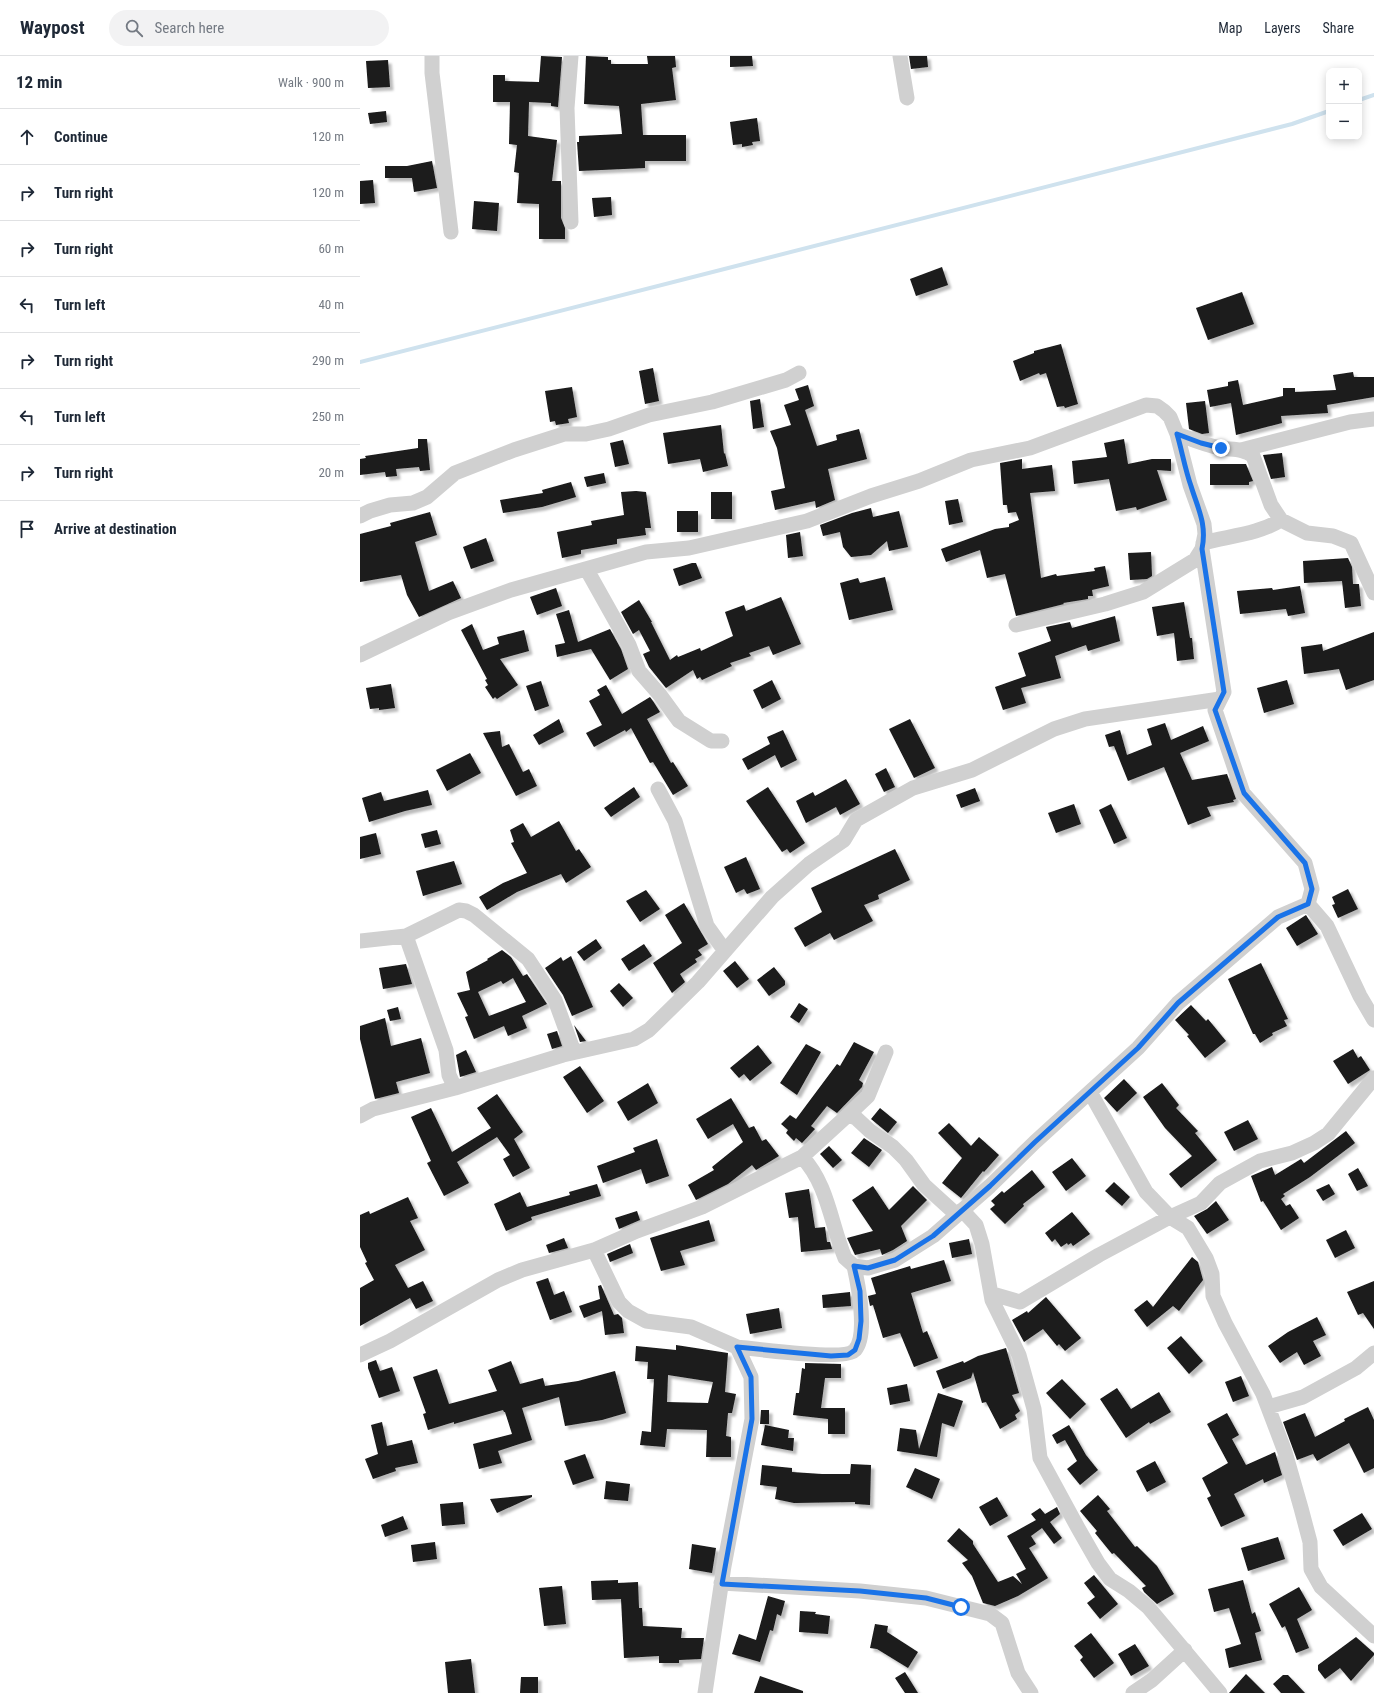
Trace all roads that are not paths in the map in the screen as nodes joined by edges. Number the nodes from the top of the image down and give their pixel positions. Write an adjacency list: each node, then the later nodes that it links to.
1 (432, 56): 6 (street)
2 (571, 56): 5 (street)
3 (900, 56): 4 (street)
4 (907, 98)
5 (571, 222)
6 (451, 232)
7 (799, 373): 11 (street)
8 (1374, 419): 10 (street)
9 (1177, 434): 10 (street); 13 (street); 14 (street)
10 (1240, 450): 12 (street)
11 (360, 516)
12 (1281, 520): 13 (street); 15 (street)
13 (1203, 546): 16 (street); 18 (street)
14 (587, 570): 17 (street); 19 (street)
15 (1374, 593)
16 (1016, 625)
17 (360, 655)
18 (1220, 699): 21 (street); 24 (street)
19 (722, 741)
20 (658, 789): 24 (street)
21 (1308, 904): 25 (street); 30 (street)
22 (406, 936): 23 (street); 26 (street); 29 (street)
23 (360, 941)
24 (725, 951): 26 (street)
25 (1374, 1018)
26 (574, 1052): 29 (street)
27 (886, 1052): 31 (street)
28 (1374, 1078): 35 (street)
29 (455, 1088): 32 (street)
30 (1090, 1092): 34 (street); 35 (street)
31 (848, 1115): 33 (street); 34 (street)
32 (360, 1116)
33 (802, 1157): 36 (street); 37 (street)
34 (960, 1212): 37 (street); 38 (street)
35 (1170, 1217): 38 (street); 42 (street)
36 (594, 1250): 39 (street); 41 (street)
37 (854, 1266): 39 (street)
38 (992, 1300): 45 (street)
39 (737, 1347): 43 (street)
40 (1374, 1353): 42 (street)
41 (360, 1355)
42 (1268, 1407): 44 (street)
43 (722, 1584): 46 (street); 47 (street)
44 (1374, 1636)
45 (1185, 1650): 48 (street); 49 (street)
46 (705, 1693)
47 (1031, 1693)
48 (1133, 1693)
49 (1220, 1693)

